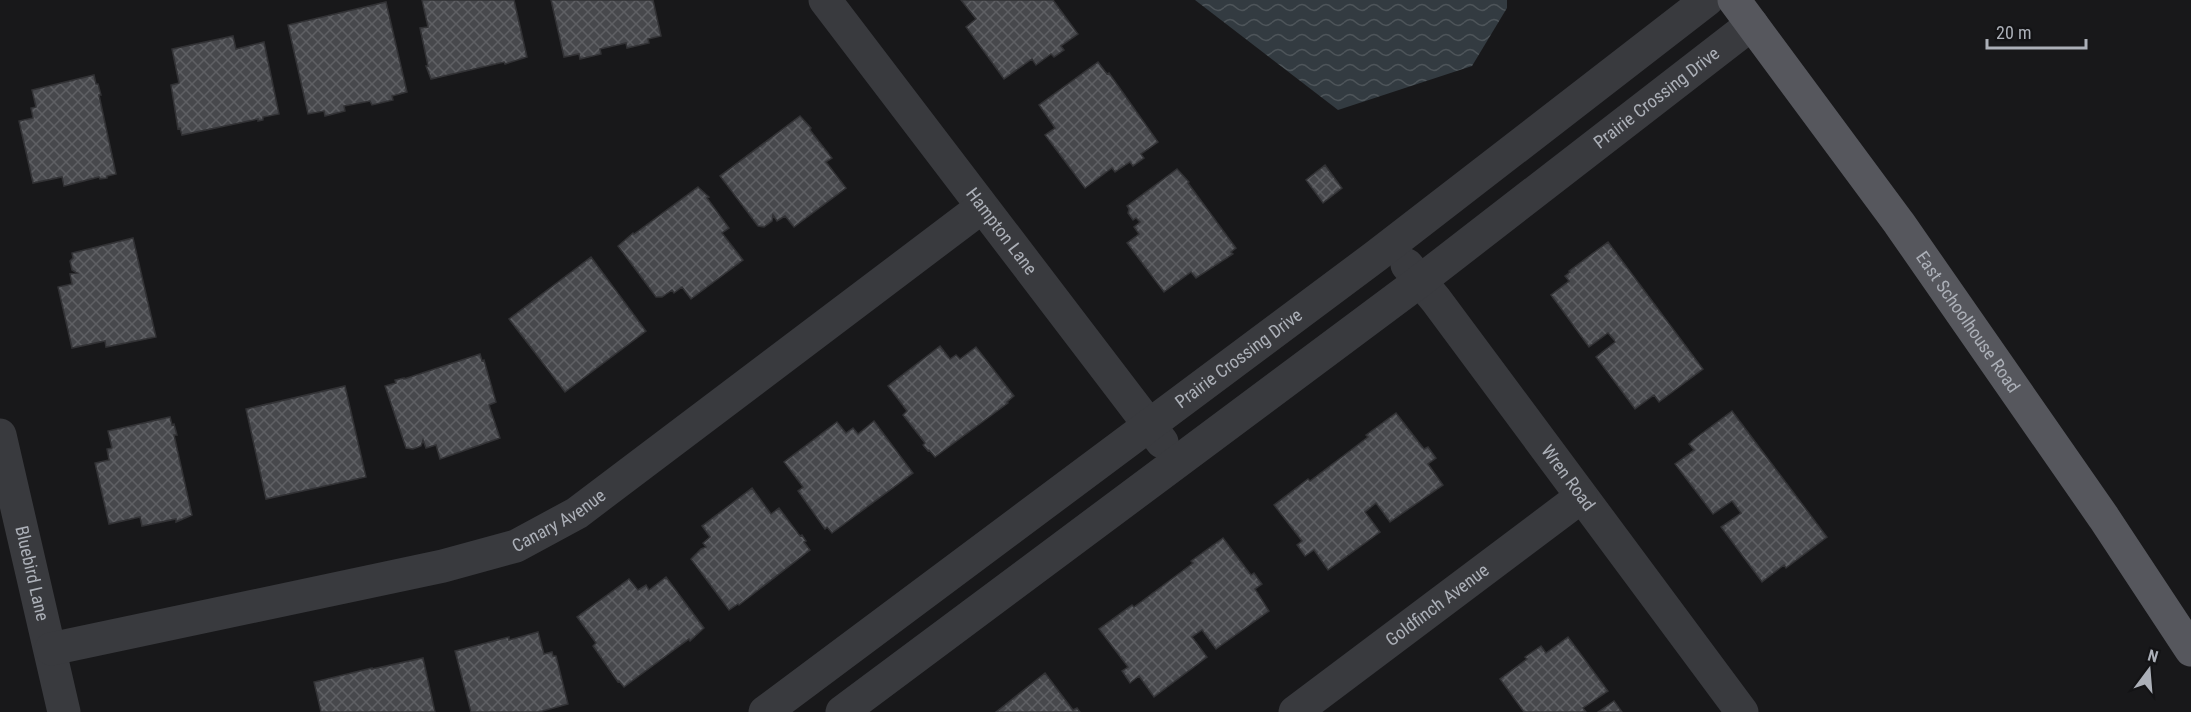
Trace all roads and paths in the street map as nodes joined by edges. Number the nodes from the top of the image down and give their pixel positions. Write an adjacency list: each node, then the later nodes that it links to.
1 (825, 0): 4 (street, Hampton Lane)
2 (1707, 0): 5 (street, Prairie Crossing Drive)
3 (1743, 12): 6 (street, Prairie Crossing Drive); 12 (main road, East Schoolhouse Road)
4 (982, 207): 7 (street, Hampton Lane); 11 (street, Canary Avenue)
5 (1391, 245): 6 (street, Wren Road); 7 (street, Prairie Crossing Drive)
6 (1420, 281): 9 (street, Prairie Crossing Drive); 10 (street, Wren Road)
7 (1149, 426): 9 (street, Hampton Lane); 14 (street, Prairie Crossing Drive)
8 (0, 435): 11 (street, Bluebird Lane)
9 (1178, 462): 15 (street, Prairie Crossing Drive)
10 (1581, 497): 16 (street, Goldfinch Avenue); 17 (street, Wren Road)
11 (51, 649): 13 (street, Bluebird Lane)
12 (2191, 650)
13 (64, 712)
14 (765, 712)
15 (842, 712)
16 (1296, 712)
17 (1742, 712)

